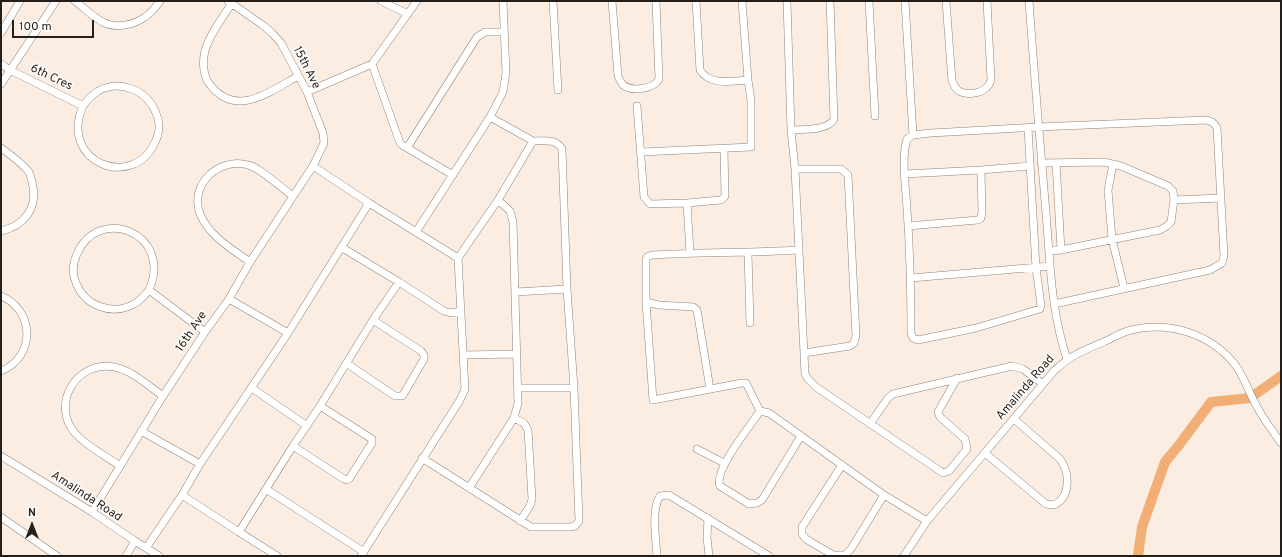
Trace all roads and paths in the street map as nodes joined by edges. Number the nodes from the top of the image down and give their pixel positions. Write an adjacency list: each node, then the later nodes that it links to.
1 (20, 1): 23 (street)
2 (56, 1): 26 (street)
3 (75, 1): 4 (street)
4 (160, 1)
5 (381, 1): 21 (street)
6 (417, 1): 21 (street)
7 (503, 1): 22 (street)
8 (552, 1): 30 (street)
9 (612, 1): 10 (street)
10 (656, 1)
11 (696, 1): 28 (street)
12 (742, 1): 28 (street)
13 (787, 1): 38 (street)
14 (830, 1): 38 (street)
15 (869, 1): 34 (street)
16 (905, 1): 39 (street)
17 (946, 1): 18 (street)
18 (987, 1)
19 (1029, 1): 36 (street)
20 (230, 2): 27 (street, 15th Ave); 27 (street)
21 (408, 14): 25 (street)
22 (504, 32): 35 (street); 42 (street)
23 (1, 33)
24 (1, 64): 26 (street, 6th Cres)
25 (372, 64): 31 (street); 42 (street)
26 (10, 70): 29 (street); 32 (street, 6th Cres)
27 (298, 76): 31 (street, 15th Ave)
28 (748, 80): 43 (street)
29 (1, 84)
30 (558, 90)
31 (307, 92): 48 (street, 15th Ave)
32 (83, 106): 32 (street)
33 (637, 106): 44 (street)
34 (875, 116)
35 (490, 117): 40 (street); 53 (street)
36 (1038, 127): 37 (street); 45 (street); 55 (street)
37 (1028, 128): 39 (street); 49 (street)
38 (791, 130): 50 (street)
39 (913, 135): 52 (street)
40 (533, 141): 56 (street); 77 (street)
41 (1, 148): 61 (street)
42 (406, 148): 53 (street)
43 (724, 149): 44 (street); 59 (street)
44 (641, 152): 59 (street)
45 (1041, 163): 46 (street); 67 (street)
46 (1056, 163): 47 (street); 66 (street)
47 (1113, 164): 57 (street); 63 (street)
48 (313, 166): 54 (street, 16th Ave); 58 (street)
49 (1030, 166): 51 (street); 73 (street)
50 (795, 169): 65 (street); 89 (street)
51 (981, 170): 52 (street); 60 (street)
52 (905, 174): 60 (street)
53 (453, 175): 62 (street)
54 (293, 196): 71 (street, 16th Ave); 71 (street)
55 (1221, 198): 57 (street); 76 (street)
56 (498, 200): 70 (street); 79 (street)
57 (1174, 200): 63 (street)
58 (369, 203): 62 (street); 64 (street)
59 (687, 204): 68 (street)
60 (908, 226): 74 (street)
61 (1, 231)
62 (416, 232): 70 (street)
63 (1112, 239): 66 (street); 76 (street)
64 (341, 247): 75 (street); 88 (street)
65 (799, 250): 69 (street); 89 (street)
66 (1061, 250): 67 (street)
67 (1049, 251): 72 (street)
68 (690, 253): 69 (street); 82 (street)
69 (748, 253): 86 (street)
70 (458, 258): 84 (street)
71 (250, 262): 81 (street, 16th Ave)
72 (1050, 266): 73 (street); 83 (street)
73 (1036, 268): 74 (street); 74 (street)
74 (911, 278)
75 (398, 282): 84 (street); 85 (street)
76 (1124, 288): 83 (street)
77 (567, 289): 79 (street); 99 (street)
78 (149, 290): 78 (street); 87 (street)
79 (515, 292): 90 (street)
80 (1, 296): 94 (street)
81 (229, 299): 87 (street, 16th Ave); 88 (street)
82 (646, 302): 100 (street); 100 (street)
83 (1054, 304): 92 (street)
84 (461, 311): 91 (street)
85 (373, 320): 93 (street); 93 (street)
86 (750, 324)
87 (205, 332): 101 (street, 16th Ave)
88 (288, 333): 97 (street)
89 (804, 353): 106 (street)
90 (517, 354): 91 (street); 98 (street)
91 (463, 355): 115 (street)
92 (1067, 359): 96 (street, Amalinda Road); 110 (street, Amalinda Road)
93 (346, 363): 102 (street)
94 (1, 371)
95 (958, 378): 96 (street); 106 (street); 106 (street)
96 (1043, 384): 105 (street, Amalinda Road)
97 (252, 388): 107 (street); 117 (street)
98 (518, 388): 99 (street); 104 (street)
99 (574, 388): 127 (street)
100 (710, 390): 103 (street)
101 (164, 396): 108 (street, 16th Ave); 119 (street)
102 (320, 406): 107 (street); 111 (street)
103 (760, 410): 109 (street); 116 (street)
104 (514, 418): 120 (street); 127 (street)
105 (1014, 419): 113 (street, Amalinda Road); 113 (street)
106 (870, 424)
107 (307, 426): 111 (street)
108 (141, 431): 117 (street); 119 (street, 16th Ave)
109 (801, 436): 116 (street); 118 (street)
110 (1281, 443)
111 (293, 446): 121 (street)
112 (697, 449): 116 (street)
113 (985, 453): 128 (street, Amalinda Road)
114 (1, 456): 124 (street, Amalinda Road)
115 (422, 458): 120 (street); 132 (street)
116 (724, 463)
117 (200, 464): 122 (street)
118 (842, 465): 123 (street); 123 (street)
119 (120, 466): 124 (street, 16th Ave)
120 (469, 488): 127 (street)
121 (266, 489): 129 (street); 132 (street)
122 (182, 495): 129 (street); 131 (street)
123 (884, 495): 128 (street)
124 (92, 512): 130 (street, Amalinda Road)
125 (1, 517): 133 (street)
126 (708, 518): 137 (street); 138 (street); 139 (street)
127 (520, 521)
128 (927, 521): 140 (street, Amalinda Road)
129 (239, 532): 136 (street)
130 (134, 541): 131 (street, Amalinda Road); 134 (street)
131 (146, 548): 135 (street, Amalinda Road)
132 (362, 554)
133 (57, 556)
134 (126, 556)
135 (159, 556)
136 (277, 556)
137 (657, 556)
138 (709, 556)
139 (769, 556)
140 (904, 556)

